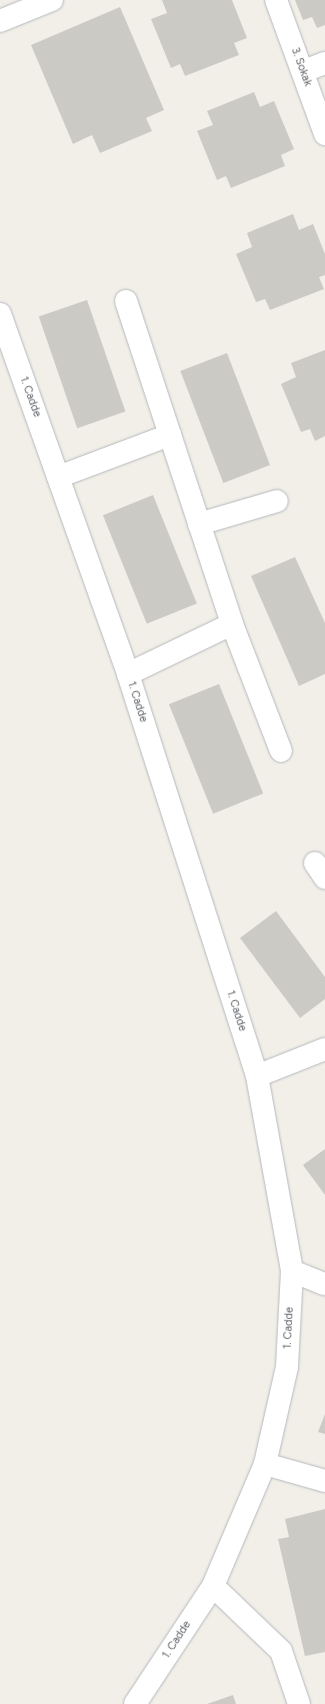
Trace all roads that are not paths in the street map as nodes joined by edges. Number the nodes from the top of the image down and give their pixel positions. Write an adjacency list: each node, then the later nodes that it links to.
1 (52, 0): 3 (street)
2 (276, 0): 5 (street, 3. Sokak)
3 (0, 21)
4 (325, 64): 5 (street)
5 (304, 71): 6 (street, 3. Sokak)
6 (325, 134)
7 (126, 301): 9 (street)
8 (0, 314): 10 (street, 1. Cadde)
9 (170, 435): 10 (street); 12 (street)
10 (58, 477): 14 (street, 1. Cadde)
11 (277, 501): 12 (street)
12 (200, 524): 13 (street)
13 (232, 624): 14 (street); 15 (street)
14 (128, 674): 17 (street, 1. Cadde)
15 (281, 751)
16 (325, 1049): 17 (street)
17 (257, 1076): 18 (street, 1. Cadde)
18 (292, 1271): 19 (street); 20 (street, 1. Cadde)
19 (325, 1284)
20 (265, 1464): 21 (street); 22 (street, 1. Cadde)
21 (325, 1481)
22 (213, 1586): 23 (street, 1. Cadde); 24 (street)
23 (135, 1704)
24 (299, 1704)

